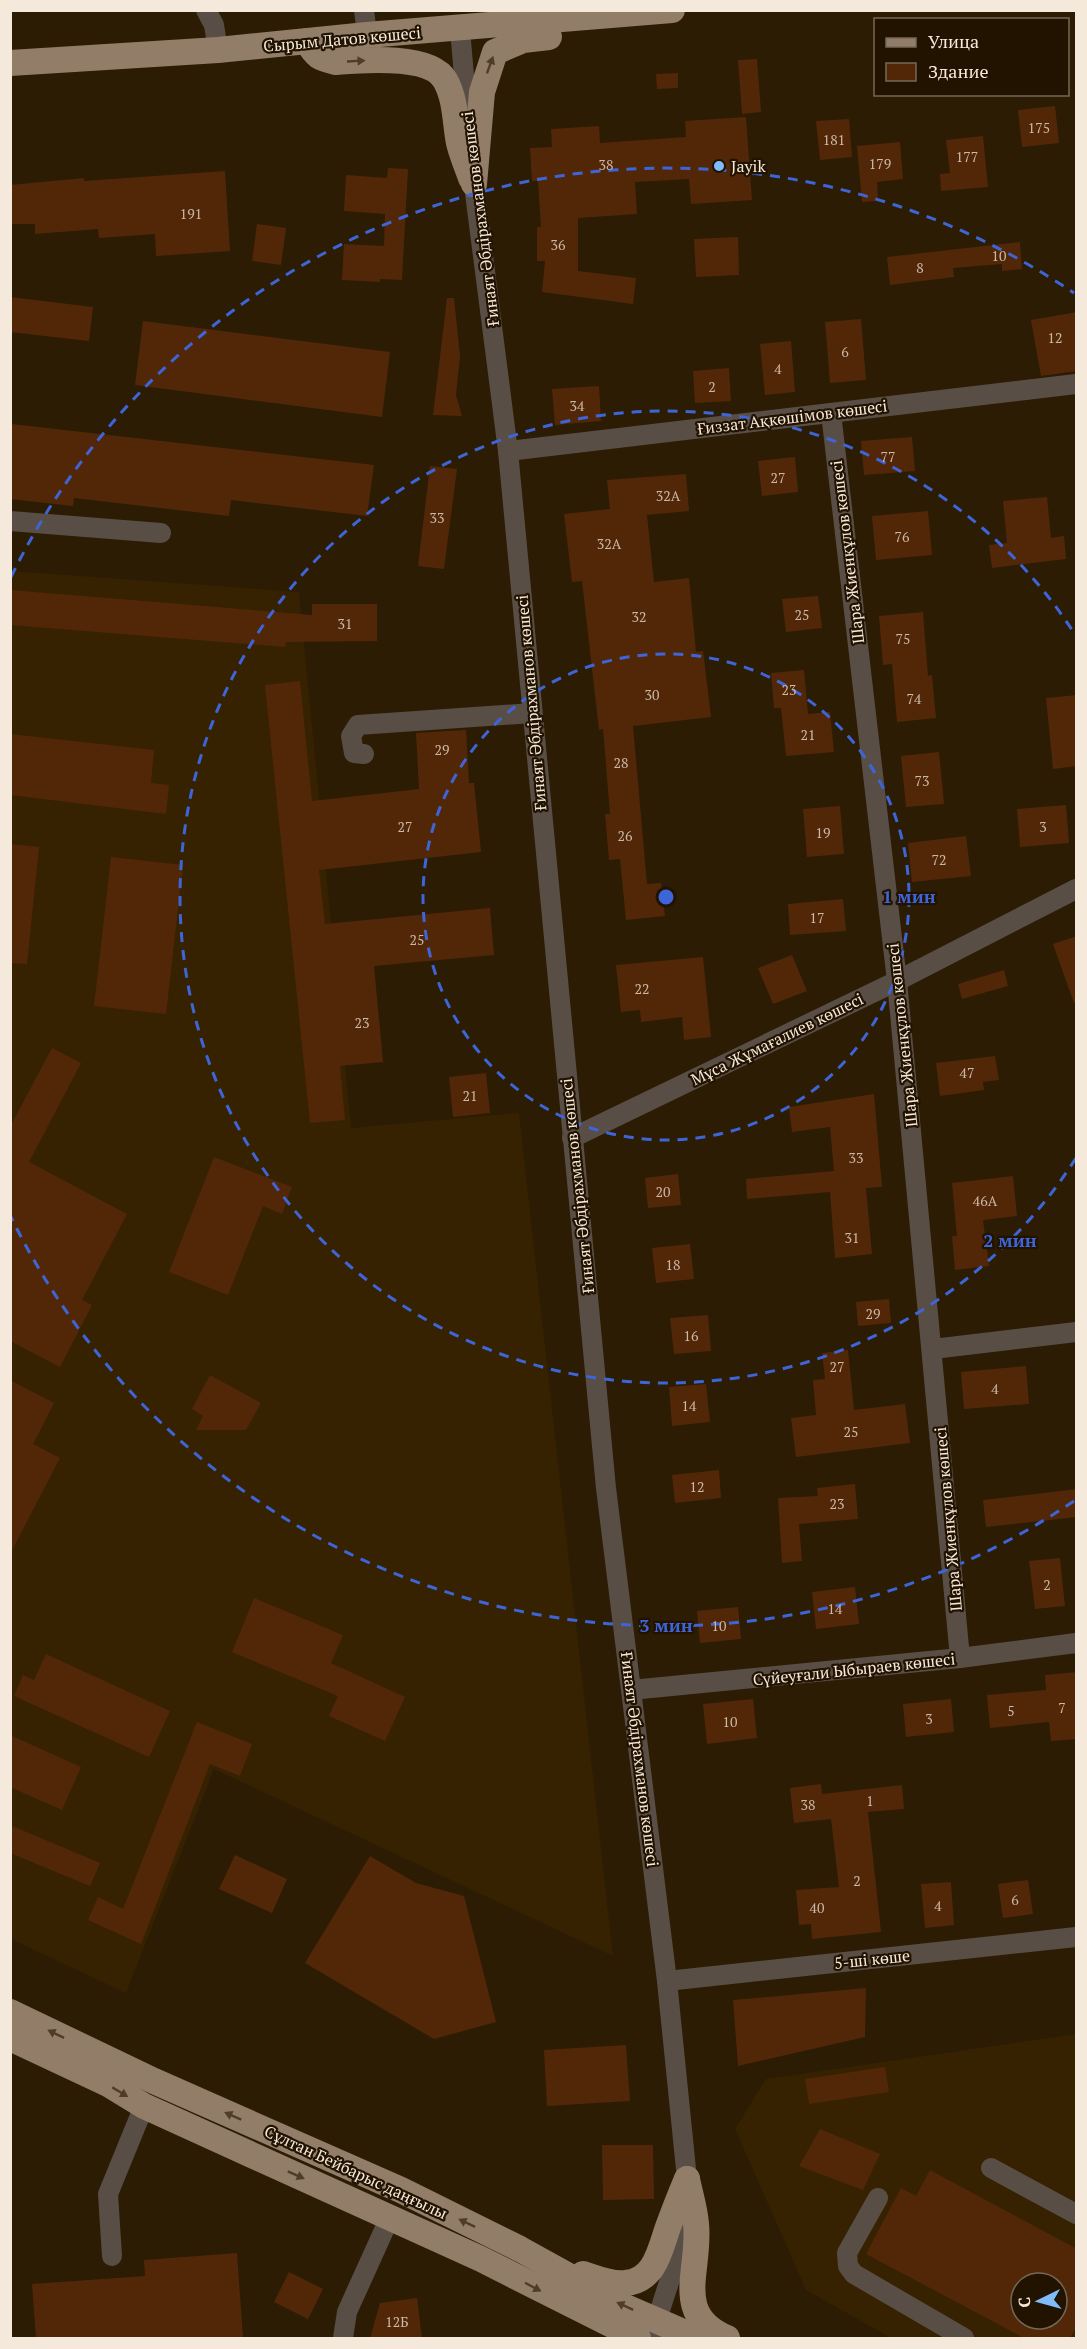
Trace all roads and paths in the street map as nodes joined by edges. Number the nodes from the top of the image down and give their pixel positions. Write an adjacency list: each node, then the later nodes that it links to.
1 (206, 10): 8 (street)
2 (672, 10): 3 (main road, Сырым Датов көшесі)
3 (623, 14): 4 (main road, Сырым Датов көшесі); 10 (main road, one-way to 3)
4 (490, 19): 6 (main road, Сырым Датов көшесі)
5 (365, 23): 6 (main road, Сырым Датов көшесі); 7 (main road, Сырым Датов көшесі)
6 (460, 29): 10 (street, Ғинаят Әбдірахманов көшесі)
7 (307, 41): 8 (main road, Сырым Датов көшесі); 10 (main road, one-way to 10)
8 (218, 50): 9 (main road, Сырым Датов көшесі)
9 (10, 63)
10 (474, 184): 13 (street, Ғинаят Әбдірахманов көшесі)
11 (1077, 384): 12 (street, Ғиззат Ақкөшімов көшесi)
12 (831, 413): 13 (street, Ғиззат Ақкөшімов көшесi); 19 (street, Шара Жиенқұлов көшесі)
13 (508, 451): 16 (street, Ғинаят Әбдірахманов көшесі)
14 (10, 521): 15 (street)
15 (161, 533)
16 (532, 713): 17 (street); 20 (street, Ғинаят Әбдірахманов көшесі)
17 (364, 754)
18 (1077, 889): 19 (street, Мұса Жұмағалиев көшесі)
19 (897, 981): 20 (street, Мұса Жұмағалиев көшесі); 22 (street, Шара Жиенқұлов көшесі)
20 (572, 1138): 25 (street, Ғинаят Әбдірахманов көшесі)
21 (1077, 1332): 22 (street)
22 (933, 1349): 24 (street, Шара Жиенқұлов көшесі)
23 (1077, 1643): 24 (street, Сүйеуғали Ыбыраев көшесi)
24 (960, 1658): 25 (street, Сүйеуғали Ыбыраев көшесi)
25 (631, 1690): 27 (street, Ғинаят Әбдірахманов көшесі)
26 (1077, 1937): 27 (street, 5-шi көше)
27 (667, 1981): 32 (street, Ғинаят Әбдірахманов көшесі)
28 (10, 2012): 37 (main road, Сұлтан Бейбарыс даңғылы, one-way to 28)
29 (10, 2038): 30 (main road, Сұлтан Бейбарыс даңғылы, one-way to 30)
30 (144, 2106): 35 (main road, Сұлтан Бейбарыс даңғылы, one-way to 35); 36 (street)
31 (991, 2168): 34 (street)
32 (687, 2179): 37 (main road); 38 (street, Ғинаят Әбдірахманов көшесі); 42 (main road)
33 (878, 2198): 43 (street)
34 (1077, 2214)
35 (390, 2217): 39 (street); 40 (main road, Сұлтан Бейбарыс даңғылы, one-way to 40)
36 (112, 2256)
37 (540, 2261): 38 (main road, Сұлтан Бейбарыс даңғылы, one-way to 37)
38 (654, 2330): 41 (main road, Сұлтан Бейбарыс даңғылы)
39 (343, 2338)
40 (638, 2338)
41 (697, 2338)
42 (727, 2338)
43 (964, 2338)

